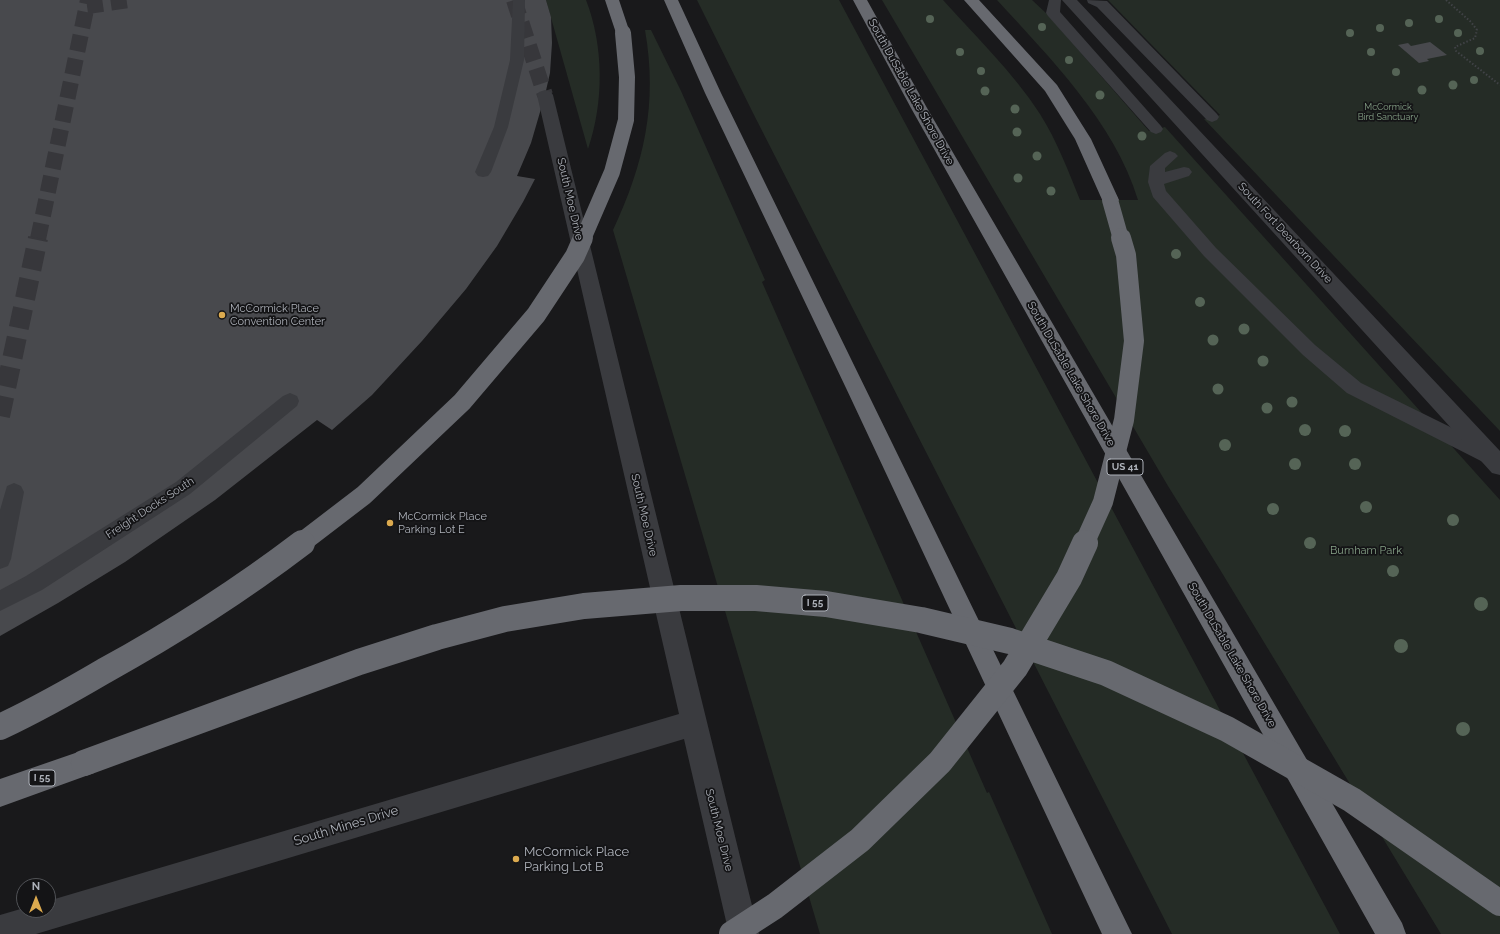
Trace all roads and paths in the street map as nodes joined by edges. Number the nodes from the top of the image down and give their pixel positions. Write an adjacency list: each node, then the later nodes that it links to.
1 (519, 0): 15 (lane)
2 (612, 0): 24 (highway, bridge)
3 (671, 0): 30 (highway)
4 (860, 0): 31 (highway, South DuSable Lake Shore Drive / US 41)
5 (971, 0): 28 (highway, bridge)
6 (1055, 0): 13 (lane)
7 (1069, 0): 19 (street, South Fort Dearborn Drive)
8 (1093, 0): 12 (lane)
9 (1446, 0): 10 (path)
10 (1500, 85)
11 (545, 95): 23 (street, South Moe Drive)
12 (1212, 117)
13 (1156, 129)
14 (1170, 156): 17 (lane)
15 (483, 172)
16 (1184, 172): 17 (lane)
17 (1156, 182): 19 (lane)
18 (290, 401): 22 (lane, Freight Docks South)
19 (1496, 462)
20 (14, 492): 21 (lane)
21 (0, 559)
22 (0, 601)
23 (693, 723): 27 (street, South Mines Drive); 29 (street, South Moe Drive)
24 (0, 727)
25 (0, 794): 26 (highway, I 55, bridge)
26 (1500, 903)
27 (0, 930)
28 (732, 934)
29 (744, 934)
30 (1117, 934)
31 (1391, 934)

